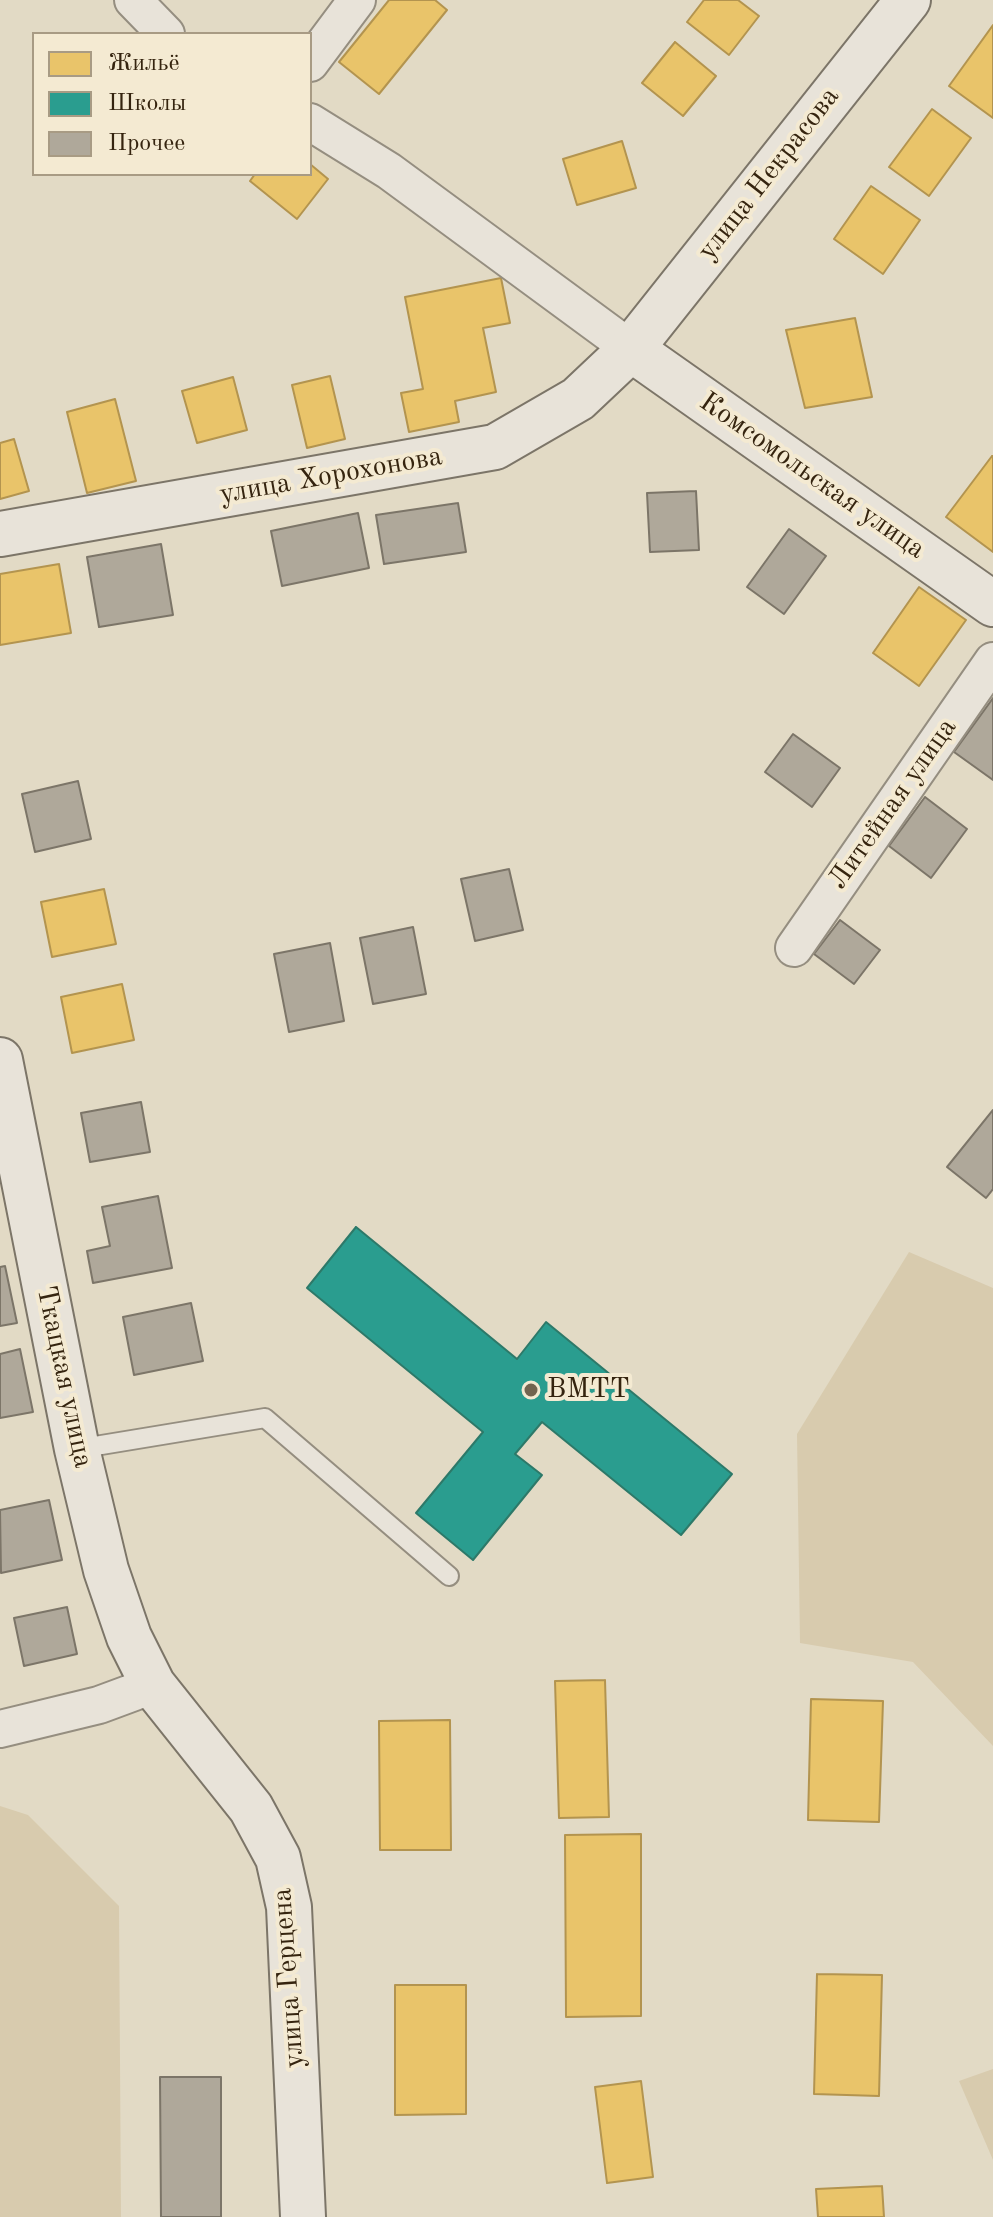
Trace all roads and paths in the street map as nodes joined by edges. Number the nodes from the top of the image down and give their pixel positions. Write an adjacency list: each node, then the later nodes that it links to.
1 (133, 0): 4 (street)
2 (357, 0): 5 (street)
3 (908, 0): 7 (street, улица Некрасова)
4 (164, 32)
5 (312, 60)
6 (312, 123): 7 (street)
7 (631, 349): 8 (street, улица Хорохонова); 9 (street, Комсомольская улица)
8 (0, 534)
9 (993, 604)
10 (993, 661): 11 (street, Литейная улица)
11 (794, 948)
12 (0, 1060): 13 (street, Ткацкая улица)
13 (77, 1449): 14 (lane); 15 (street, Ткацкая улица)
14 (449, 1576)
15 (153, 1685): 16 (street); 17 (street, улица Герцена)
16 (0, 1729)
17 (303, 2217)

